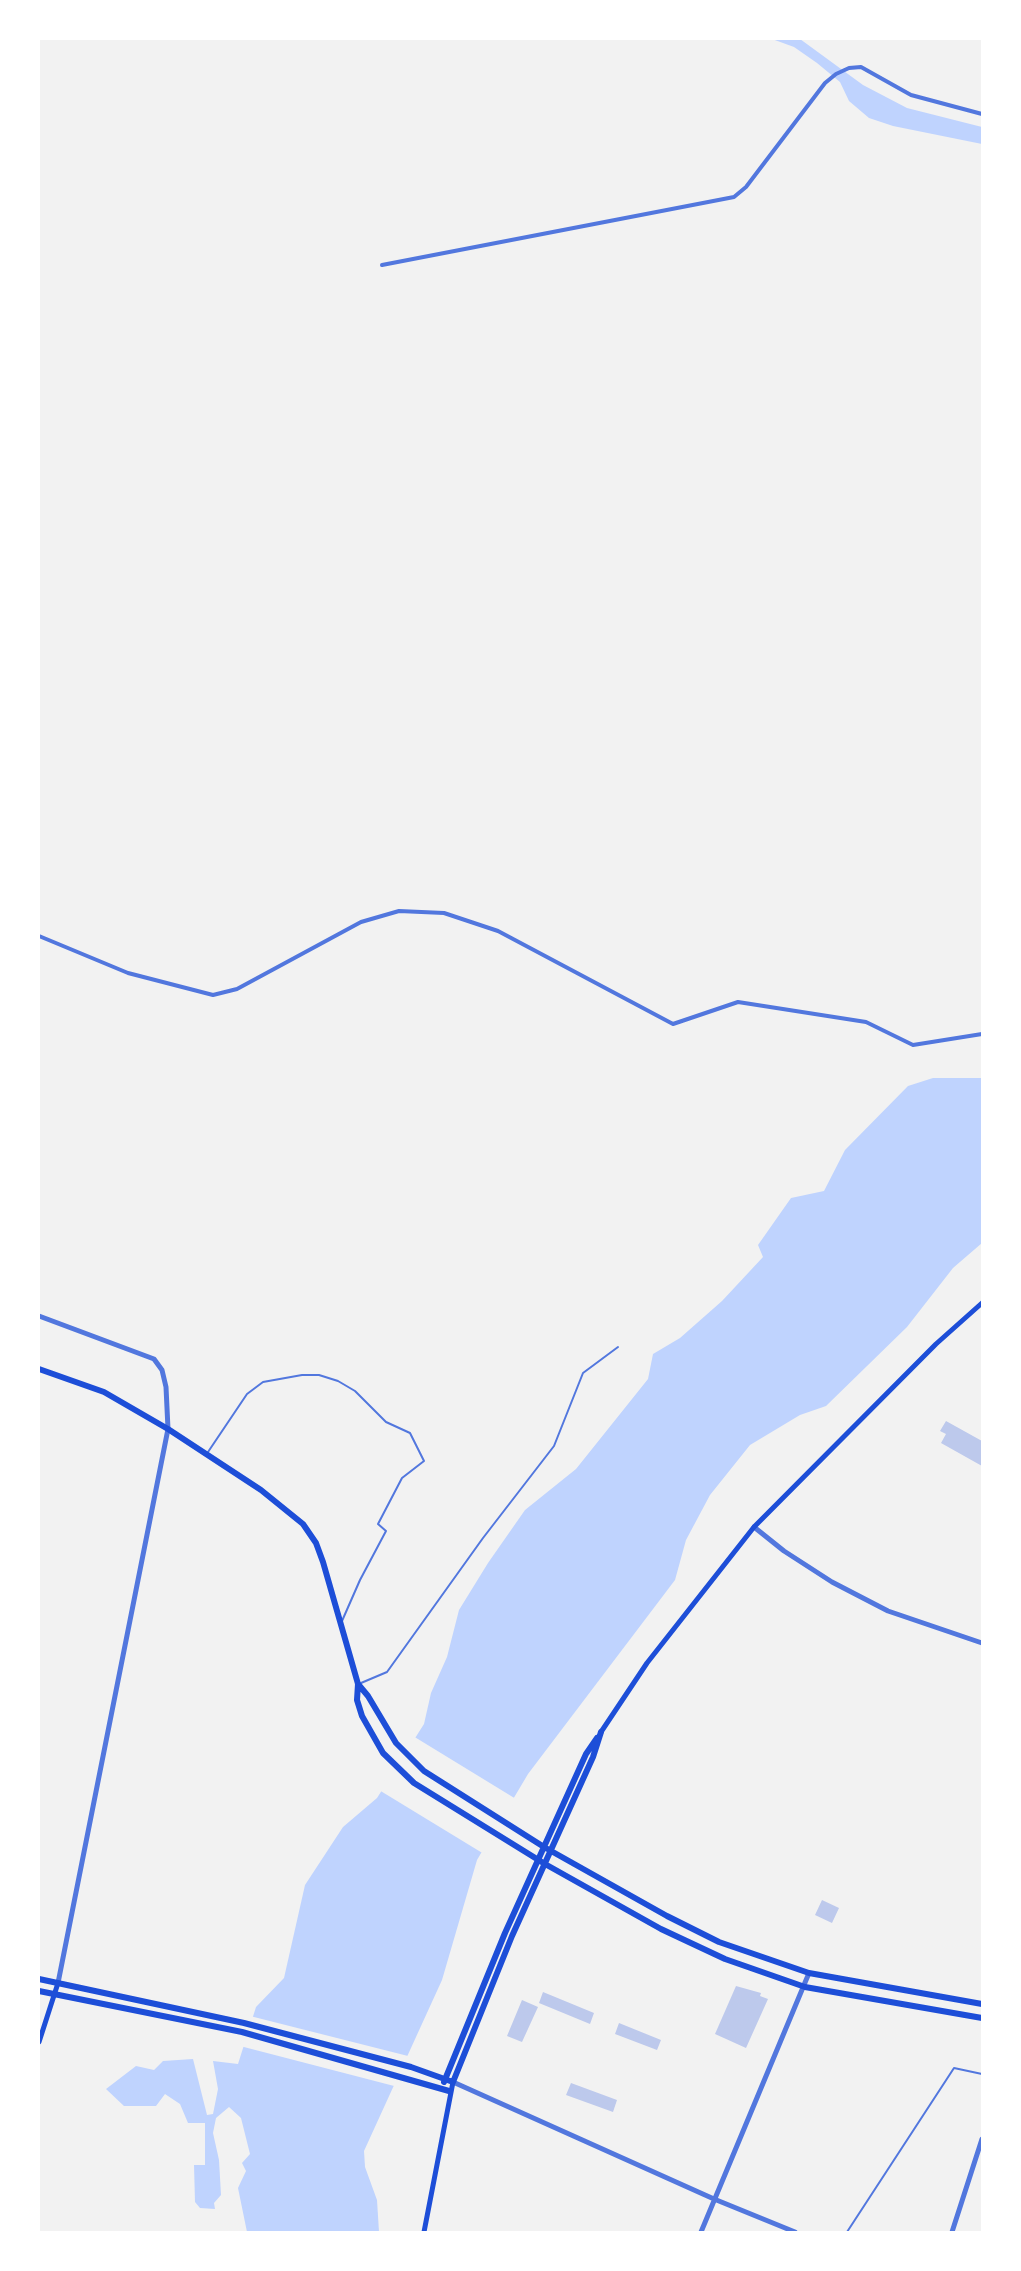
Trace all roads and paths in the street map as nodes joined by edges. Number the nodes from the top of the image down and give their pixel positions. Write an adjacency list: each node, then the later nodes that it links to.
1 (982, 114): 2 (street)
2 (382, 265)
3 (39, 936): 4 (street)
4 (982, 1034)
5 (982, 1304): 11 (main road)
6 (39, 1316): 9 (street)
7 (618, 1347): 14 (lane)
8 (39, 1369): 9 (main road)
9 (168, 1429): 10 (main road); 22 (street)
10 (206, 1455): 12 (main road); 12 (lane)
11 (754, 1527): 13 (street); 15 (main road)
12 (341, 1623): 14 (main road)
13 (982, 1643)
14 (358, 1684): 16 (main road); 18 (main road)
15 (601, 1732): 16 (main road); 17 (main road)
16 (544, 1847): 17 (main road); 18 (main road)
17 (551, 1851): 19 (main road); 20 (main road)
18 (538, 1860): 19 (main road); 30 (main road)
19 (545, 1864): 23 (main road); 31 (main road)
20 (809, 1973): 23 (street); 26 (main road)
21 (39, 1979): 22 (main road)
22 (58, 1983): 25 (main road); 30 (main road)
23 (805, 1987): 27 (main road); 35 (street)
24 (39, 1991): 25 (main road)
25 (55, 1994): 28 (main road); 32 (main road)
26 (982, 2004)
27 (982, 2018)
28 (39, 2042)
29 (982, 2074): 39 (lane)
30 (445, 2079): 31 (main road); 32 (main road)
31 (453, 2082): 33 (main road); 35 (street)
32 (442, 2088): 33 (main road)
33 (449, 2091): 36 (main road)
34 (982, 2139): 40 (street)
35 (714, 2199): 37 (street); 38 (street)
36 (424, 2232)
37 (700, 2232)
38 (795, 2232)
39 (847, 2232)
40 (952, 2232)

